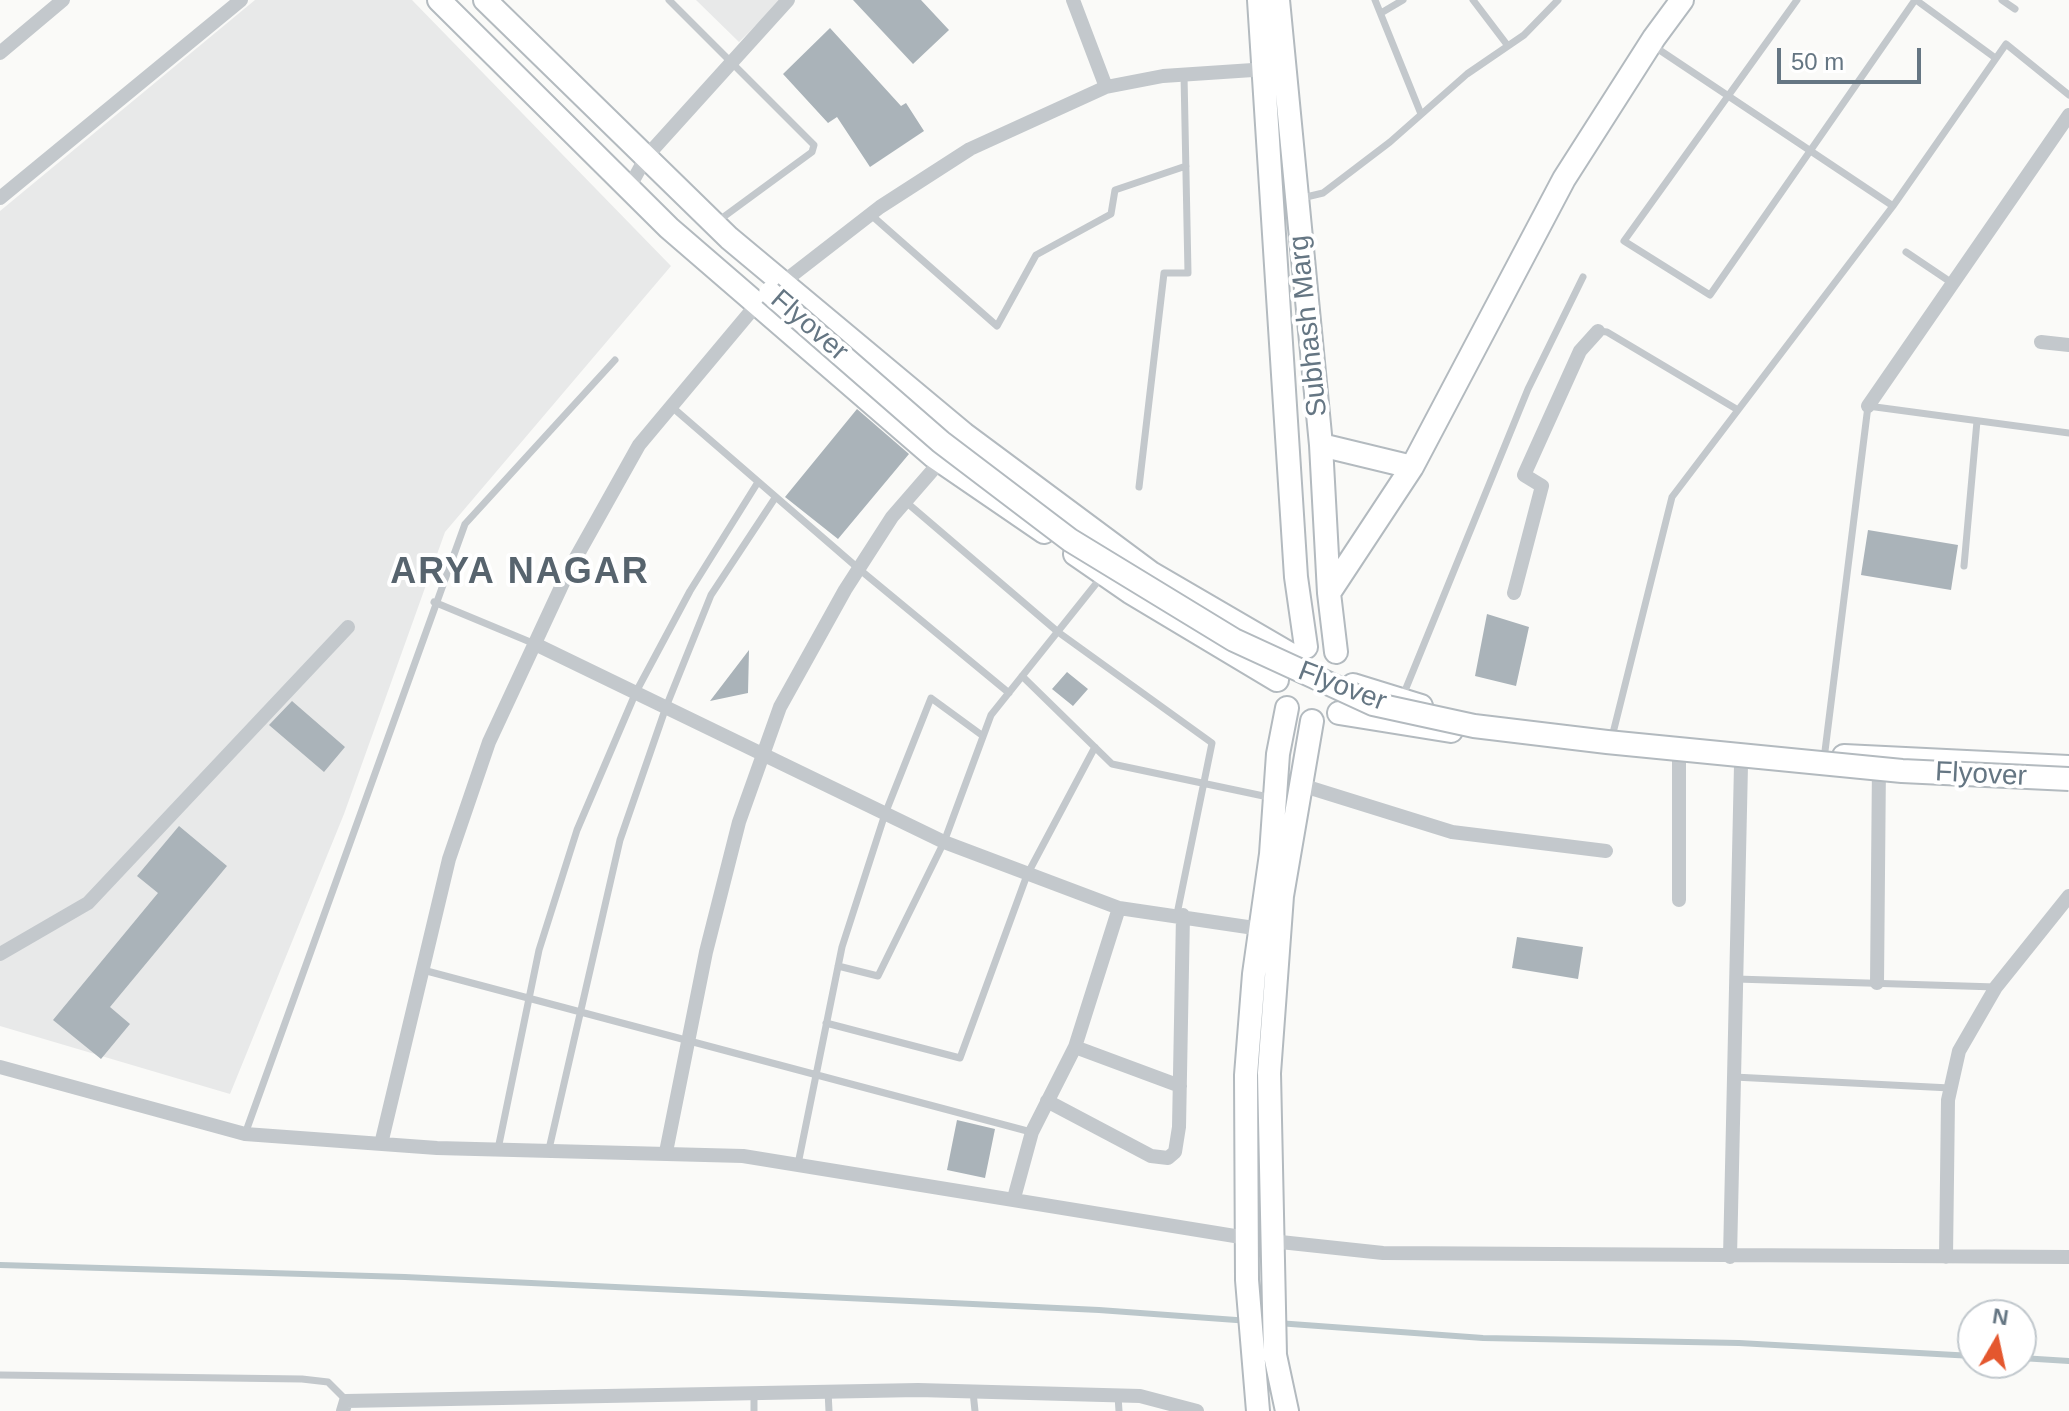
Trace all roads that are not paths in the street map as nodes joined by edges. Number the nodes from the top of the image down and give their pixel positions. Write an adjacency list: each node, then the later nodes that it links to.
1 (63, 0): 18 (street)
2 (241, 0): 37 (street)
3 (439, 0): 36 (main road)
4 (485, 0): 34 (main road)
5 (669, 0): 25 (lane)
6 (788, 0): 25 (street)
7 (1073, 0): 28 (street)
8 (1259, 0): 26 (main road)
9 (1278, 0): 26 (main road, Subhash Marg)
10 (1375, 0): 20 (lane)
11 (1403, 0): 20 (lane)
12 (1473, 0): 22 (lane)
13 (1558, 0): 22 (lane)
14 (1682, 0): 21 (main road)
15 (1797, 0): 30 (lane)
16 (1915, 0): 24 (lane); 33 (lane)
17 (2002, 0): 19 (lane)
18 (46, 6): 23 (street)
19 (2015, 9)
20 (1381, 13): 31 (lane)
21 (1650, 44): 30 (lane); 60 (main road)
22 (1508, 46): 31 (lane)
23 (0, 53)
24 (1994, 57): 29 (lane); 39 (lane)
25 (732, 61): 34 (street); 41 (lane)
26 (1275, 68): 27 (street); 38 (main road, Subhash Marg); 75 (main road)
27 (1184, 74): 28 (street); 35 (lane)
28 (1106, 87): 40 (street)
29 (2069, 95)
30 (1728, 96): 33 (lane); 33 (lane)
31 (1421, 114): 38 (lane)
32 (2069, 115): 46 (street)
33 (1810, 151): 39 (lane)
34 (646, 157): 36 (street); 41 (main road)
35 (1186, 166): 40 (lane); 62 (lane)
36 (629, 188): 43 (main road)
37 (0, 198)
38 (1297, 200): 58 (main road, Subhash Marg)
39 (1893, 206): 54 (lane)
40 (870, 214): 47 (street)
41 (718, 228): 44 (main road, Flyover); 47 (main road)
42 (1906, 252): 46 (lane)
43 (698, 253): 44 (main road, Flyover); 47 (main road)
44 (743, 268): 47 (main road, Flyover)
45 (1583, 277): 82 (lane)
46 (1954, 284): 53 (street)
47 (770, 293): 52 (street); 57 (main road); 59 (main road); 96 (main road, Flyover, bridge)
48 (1598, 331): 54 (lane); 70 (street)
49 (2041, 342): 50 (street)
50 (2069, 345)
51 (615, 360): 71 (lane)
52 (672, 406): 61 (lane); 74 (street)
53 (1868, 406): 55 (lane); 92 (lane)
54 (1738, 410): 87 (lane)
55 (1977, 421): 56 (lane); 66 (lane)
56 (2069, 433)
57 (964, 434): 59 (street); 65 (main road)
58 (1321, 445): 60 (main road); 69 (main road, Subhash Marg)
59 (941, 461): 64 (street); 68 (main road)
60 (1412, 467): 69 (main road)
61 (758, 482): 63 (lane); 80 (lane)
62 (1139, 487)
63 (775, 498): 67 (lane); 83 (lane)
64 (906, 502): 67 (street); 73 (lane)
65 (1122, 552): 68 (lane); 75 (main road)
66 (1964, 566)
67 (859, 569): 81 (lane); 90 (street)
68 (1104, 574): 73 (lane); 78 (main road)
69 (1329, 593): 76 (main road, Subhash Marg)
70 (1514, 593)
71 (434, 602): 74 (lane); 128 (lane)
72 (348, 627): 110 (street)
73 (1058, 632): 77 (lane); 97 (lane)
74 (535, 644): 80 (street); 112 (street)
75 (1298, 650): 76 (main road); 78 (main road)
76 (1336, 652): 79 (main road)
77 (1022, 676): 81 (lane); 89 (lane)
78 (1277, 680): 84 (main road)
79 (1353, 685): 82 (main road); 85 (main road)
80 (636, 692): 83 (street); 116 (lane)
81 (1009, 693): 88 (lane)
82 (1401, 700): 87 (main road)
83 (666, 707): 90 (street); 117 (lane)
84 (1287, 708): 86 (main road); 100 (main road)
85 (1339, 713): 86 (main road); 91 (main road)
86 (1312, 721): 98 (main road)
87 (1613, 733): 92 (main road)
88 (983, 736): 101 (lane); 102 (lane)
89 (1095, 747): 97 (lane); 104 (lane)
90 (763, 754): 101 (street); 119 (street)
91 (1679, 759): 93 (main road); 106 (street)
92 (1824, 764): 93 (main road); 95 (main road)
93 (1741, 765): 113 (street)
94 (2069, 767): 95 (main road)
95 (1879, 769): 99 (main road); 114 (street)
96 (2069, 779)
97 (1203, 784): 100 (lane); 108 (lane)
98 (1301, 785): 103 (street); 136 (main road)
99 (2069, 787)
100 (1275, 798): 109 (main road)
101 (885, 814): 102 (street); 111 (lane)
102 (944, 842): 104 (street); 111 (lane)
103 (1606, 851)
104 (1027, 875): 107 (street); 118 (lane)
105 (2069, 896): 115 (street)
106 (1679, 900)
107 (1119, 908): 108 (street); 120 (street)
108 (1180, 915): 109 (street); 124 (street)
109 (1261, 929): 135 (main road)
110 (0, 954)
111 (838, 966): 118 (lane)
112 (423, 970): 116 (lane); 129 (street)
113 (1736, 979): 114 (lane); 123 (street)
114 (1877, 983): 115 (lane)
115 (1996, 987): 125 (street)
116 (530, 997): 117 (lane); 130 (lane)
117 (581, 1011): 119 (lane); 131 (lane)
118 (826, 1023): 122 (lane)
119 (688, 1041): 122 (lane); 132 (street)
120 (1075, 1047): 124 (street); 126 (street)
121 (0, 1067): 128 (street)
122 (816, 1075): 127 (lane); 133 (lane)
123 (1734, 1077): 125 (lane); 137 (street)
124 (1180, 1086): 126 (street)
125 (1950, 1088): 138 (street)
126 (1047, 1101): 127 (street)
127 (1032, 1132): 134 (street)
128 (245, 1134): 129 (street)
129 (381, 1144): 130 (street)
130 (498, 1149): 131 (street)
131 (549, 1149): 132 (street)
132 (666, 1152): 133 (street)
133 (798, 1164): 134 (street)
134 (1014, 1198): 135 (street)
135 (1247, 1238): 150 (main road)
136 (1271, 1241): 137 (street); 151 (main road)
137 (1730, 1257): 138 (street)
138 (1946, 1257): 139 (street)
139 (2069, 1257)
140 (0, 1375): 145 (lane)
141 (828, 1391): 142 (street); 143 (street); 147 (lane)
142 (754, 1392): 145 (street); 146 (lane)
143 (973, 1392): 144 (street); 148 (lane)
144 (1118, 1403): 149 (street)
145 (345, 1406)
146 (754, 1411)
147 (829, 1411)
148 (975, 1411)
149 (1197, 1411)
150 (1258, 1411)
151 (1287, 1411)

